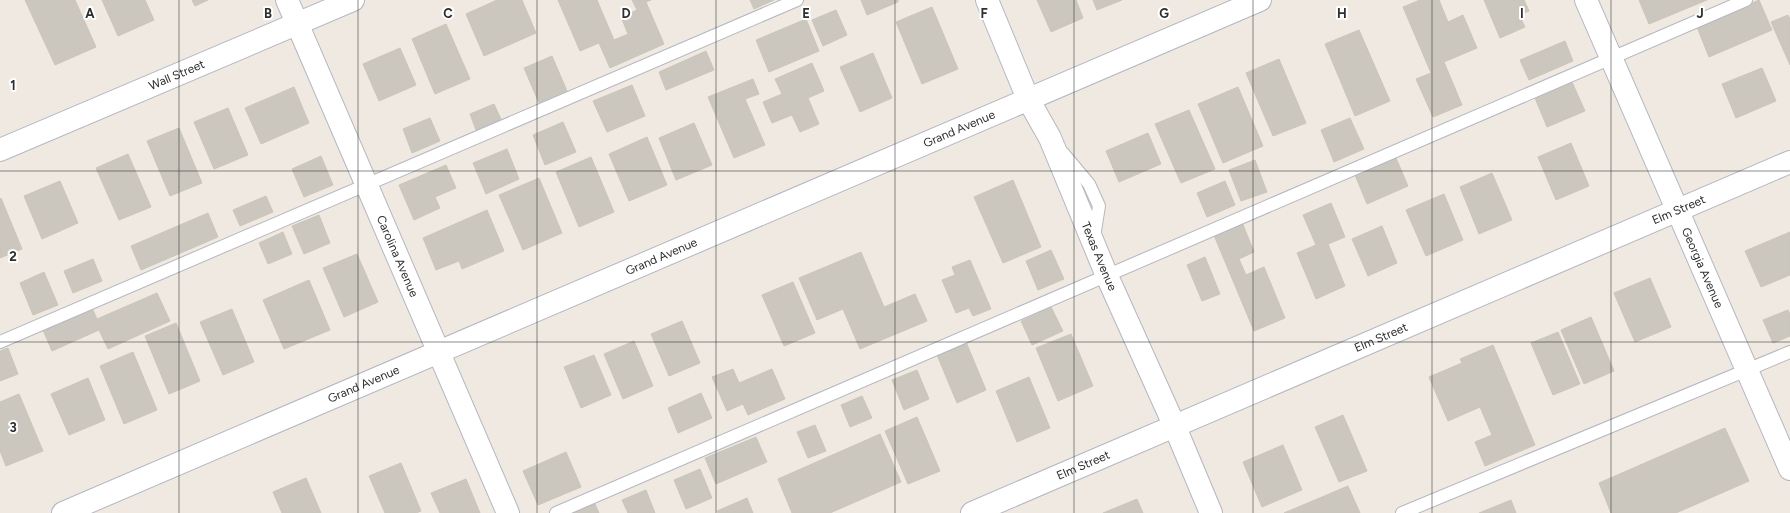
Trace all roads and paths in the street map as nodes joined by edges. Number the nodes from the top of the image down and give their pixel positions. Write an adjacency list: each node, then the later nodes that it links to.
1 (287, 0): 8 (street, Carolina Avenue)
2 (353, 0): 8 (street, Wall Street)
3 (797, 0): 13 (lane)
4 (987, 0): 10 (street, Texas Avenue)
5 (1260, 0): 10 (street, Grand Avenue)
6 (1586, 0): 9 (street, Georgia Avenue)
7 (1746, 0): 9 (lane)
8 (297, 24): 11 (street, Wall Street); 13 (street, Carolina Avenue)
9 (1612, 58): 14 (street, Georgia Avenue); 15 (lane)
10 (1028, 99): 15 (street, Texas Avenue); 17 (street, Grand Avenue)
11 (0, 150)
12 (1790, 162): 14 (street, Elm Street)
13 (367, 185): 16 (lane); 17 (street, Carolina Avenue)
14 (1678, 210): 19 (street, Georgia Avenue); 20 (street, Elm Street)
15 (1107, 276): 20 (street, Texas Avenue); 24 (lane)
16 (0, 342)
17 (439, 351): 22 (street, Grand Avenue); 23 (street, Carolina Avenue)
18 (1790, 352): 19 (lane)
19 (1747, 370): 21 (street, Georgia Avenue); 27 (lane)
20 (1174, 426): 25 (street, Elm Street); 26 (street, Texas Avenue)
21 (1790, 469)
22 (63, 513)
23 (508, 513)
24 (556, 513)
25 (972, 513)
26 (1211, 513)
27 (1402, 513)

